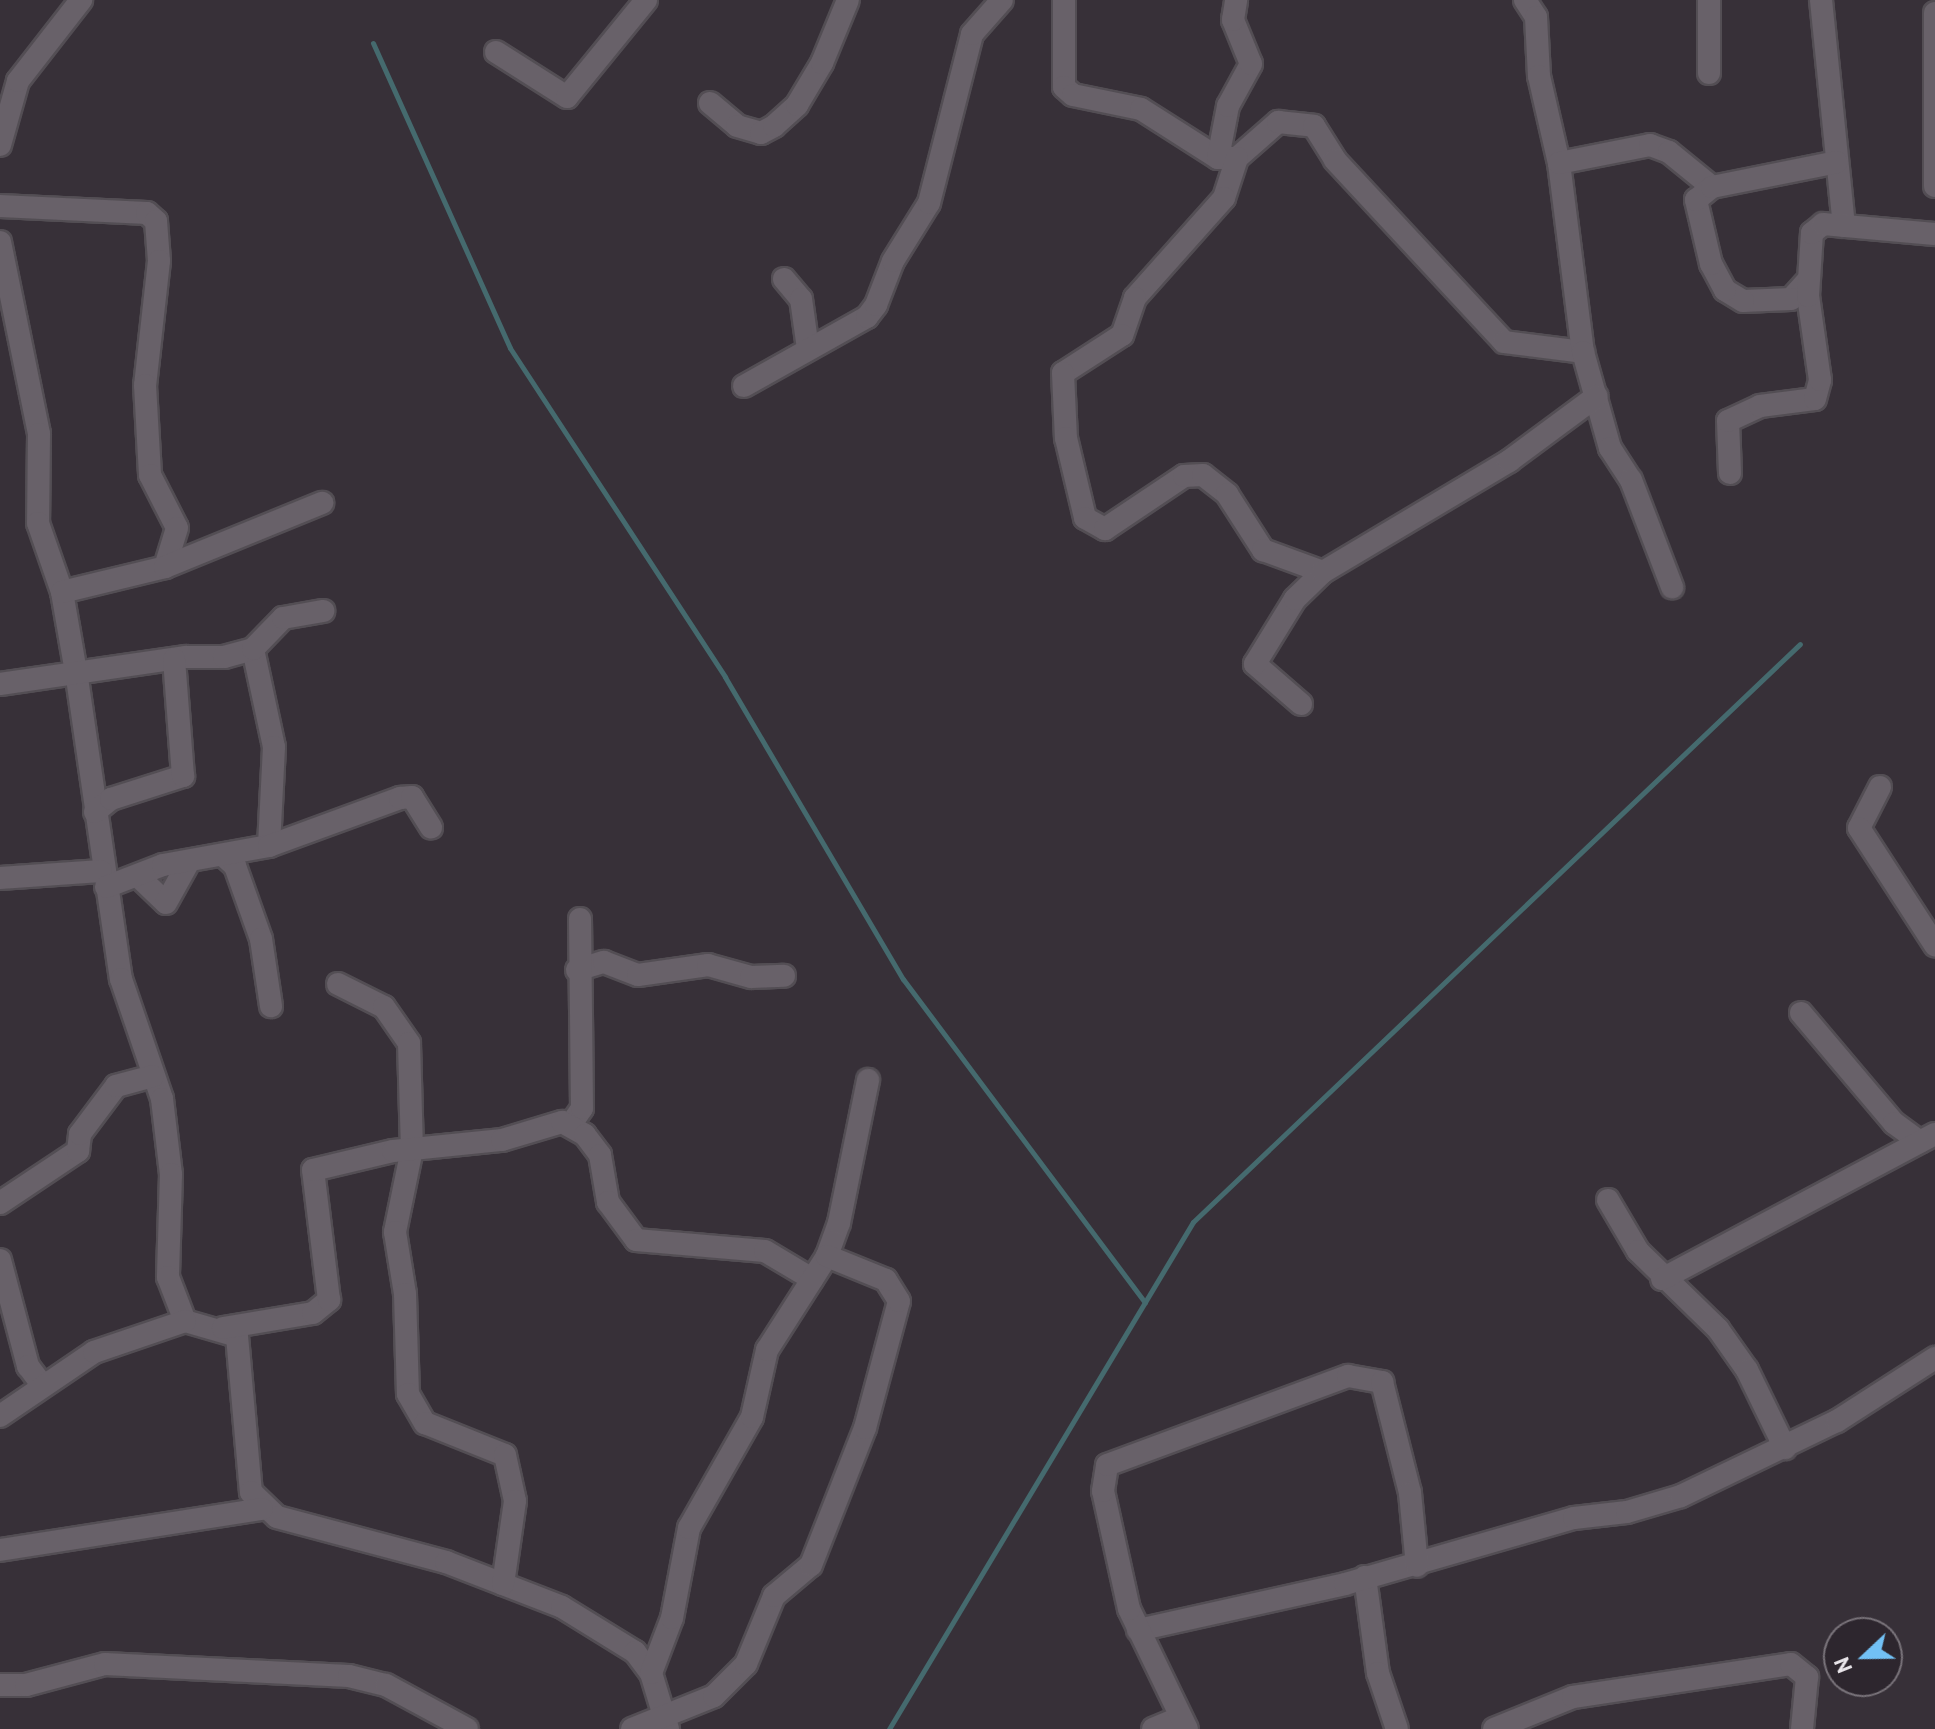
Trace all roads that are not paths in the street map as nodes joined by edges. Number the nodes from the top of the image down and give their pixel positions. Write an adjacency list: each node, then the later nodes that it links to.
1 (81, 0): 14 (street)
2 (646, 0): 11 (street)
3 (848, 0): 13 (street)
4 (1002, 0): 26 (street)
5 (1064, 0): 15 (street)
6 (1236, 0): 15 (street)
7 (1525, 0): 17 (street)
8 (1709, 0): 12 (street)
9 (1821, 0): 16 (street)
10 (1935, 13): 18 (street)
11 (496, 52)
12 (1709, 73)
13 (710, 103)
14 (0, 145)
15 (1228, 158): 27 (street); 33 (street)
16 (1837, 162): 19 (street); 21 (street)
17 (1559, 163): 19 (street); 27 (street)
18 (1935, 186)
19 (1712, 187): 25 (street)
20 (0, 206): 32 (street)
21 (1844, 226): 22 (street); 25 (street)
22 (1933, 227)
23 (0, 242): 35 (street)
24 (784, 279): 26 (street)
25 (1808, 280): 30 (street)
26 (808, 349): 28 (street)
27 (1583, 352): 29 (street)
28 (744, 386)
29 (1597, 396): 33 (street); 34 (street)
30 (1730, 473)
31 (322, 503): 32 (street)
32 (165, 567): 35 (street)
33 (1323, 572): 41 (street)
34 (1672, 587)
35 (62, 592): 39 (street)
36 (323, 611): 37 (street)
37 (253, 649): 38 (street); 45 (street)
38 (174, 659): 39 (street); 43 (street)
39 (77, 678): 40 (street); 43 (street)
40 (0, 684)
41 (1301, 704)
42 (1880, 787): 52 (street)
43 (95, 812): 50 (street)
44 (431, 827): 45 (street)
45 (269, 846): 46 (street)
46 (224, 856): 47 (street); 56 (street)
47 (187, 865): 48 (street); 48 (street)
48 (139, 877): 50 (street)
49 (0, 878): 50 (street)
50 (104, 879): 58 (street)
51 (580, 919): 53 (street)
52 (1935, 945)
53 (577, 970): 54 (street); 60 (street)
54 (784, 976)
55 (338, 984): 62 (street)
56 (271, 1006)
57 (1801, 1013): 61 (street)
58 (153, 1076): 64 (street); 69 (street)
59 (868, 1080): 65 (street)
60 (571, 1124): 62 (street); 67 (street)
61 (1928, 1138): 68 (street)
62 (412, 1149): 70 (street); 79 (street)
63 (1608, 1200): 68 (street)
64 (0, 1203)
65 (827, 1256): 67 (street); 83 (street)
66 (0, 1260): 72 (street)
67 (812, 1279): 81 (street)
68 (1662, 1279): 74 (street)
69 (185, 1321): 70 (street); 72 (street)
70 (223, 1328): 75 (street)
71 (1935, 1358): 74 (street)
72 (41, 1383): 73 (street)
73 (0, 1416)
74 (1785, 1448): 77 (street)
75 (262, 1509): 76 (street); 79 (street)
76 (0, 1550)
77 (1417, 1566): 78 (street); 80 (street)
78 (1365, 1577): 80 (street); 88 (street)
79 (503, 1584): 81 (street)
80 (1138, 1630): 84 (street)
81 (651, 1673): 83 (street)
82 (0, 1685): 85 (street)
83 (666, 1723): 86 (street)
84 (1184, 1723): 87 (street)
85 (467, 1729)
86 (632, 1729)
87 (1153, 1729)
88 (1397, 1729)
89 (1494, 1729): 90 (street)
90 (1802, 1729)

